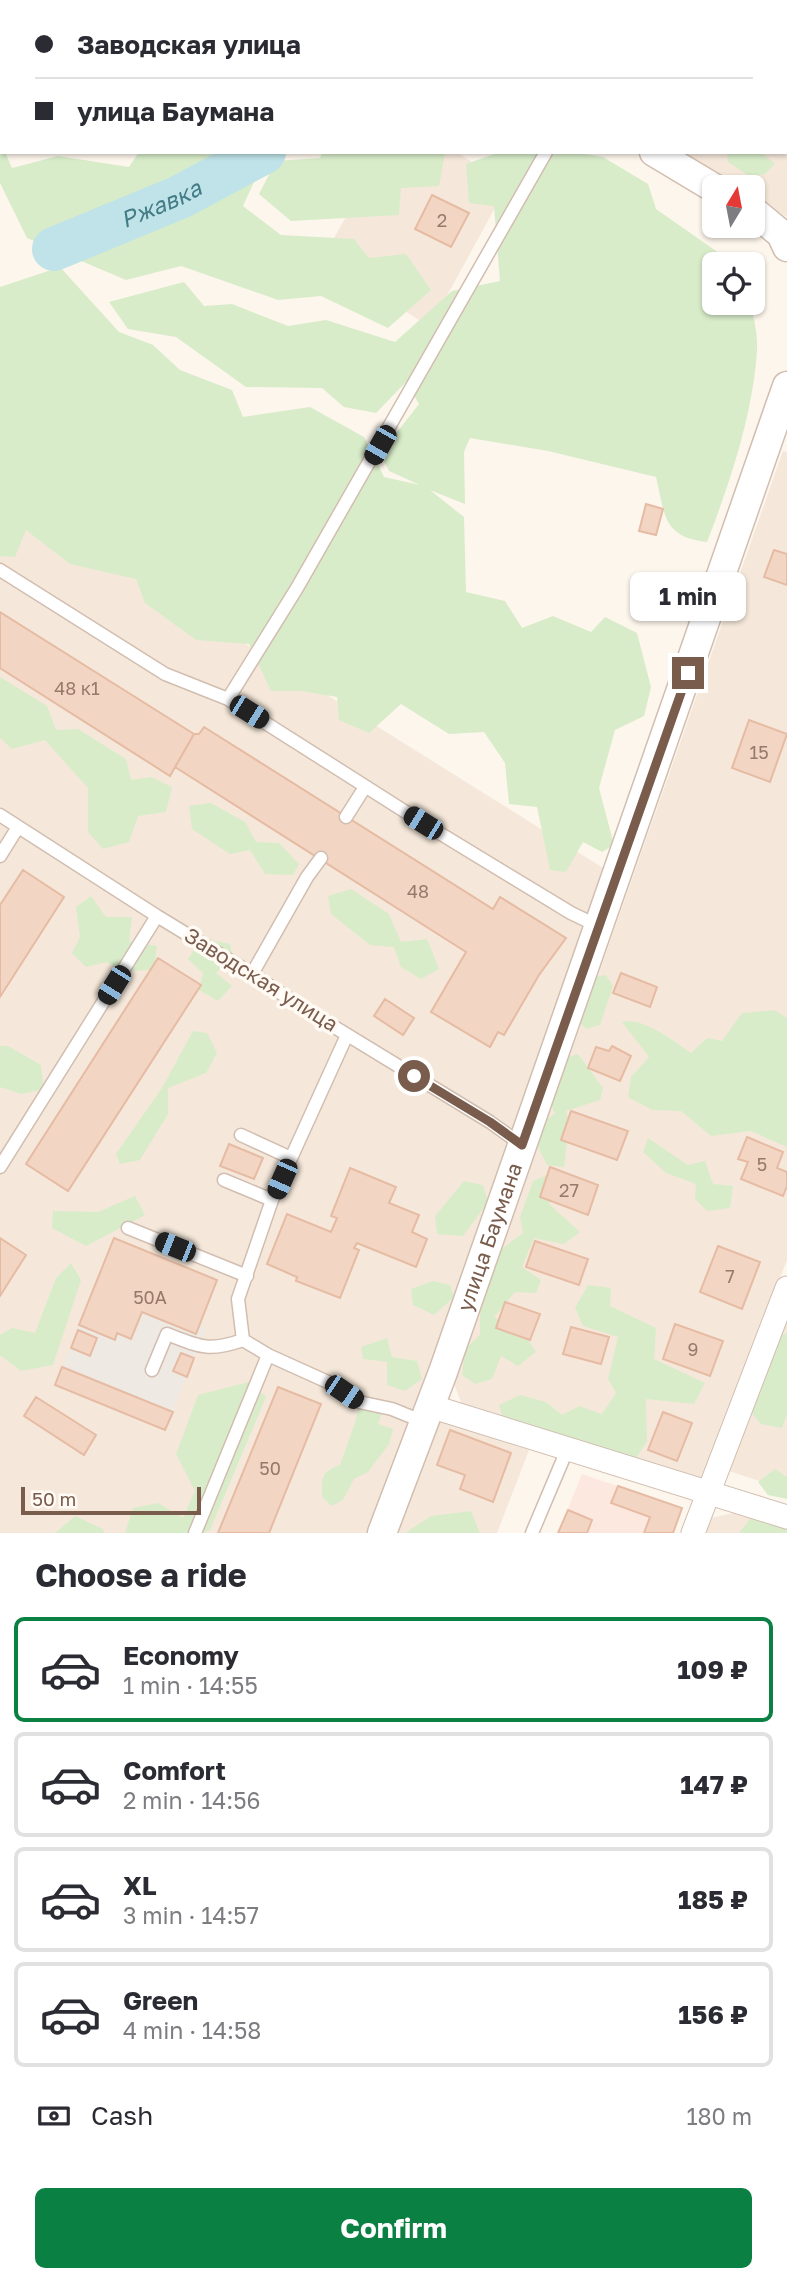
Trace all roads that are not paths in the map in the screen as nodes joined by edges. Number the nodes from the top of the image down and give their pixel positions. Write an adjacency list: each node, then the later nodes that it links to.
1 (545, 154): 8 (lane)
2 (657, 154): 3 (street)
3 (702, 181)
4 (765, 221): 5 (street)
5 (787, 247)
6 (787, 386): 16 (street, улица Баумана)
7 (0, 570): 8 (lane)
8 (228, 699): 9 (lane)
9 (365, 787): 11 (lane); 16 (lane)
10 (0, 815): 12 (lane, Заводская улица)
11 (346, 817)
12 (18, 827): 13 (lane); 15 (lane, Заводская улица)
13 (0, 856)
14 (321, 858): 17 (lane)
15 (157, 916): 17 (lane, Заводская улица); 22 (lane)
16 (597, 926): 20 (street, улица Баумана)
17 (253, 974): 18 (lane, Заводская улица)
18 (347, 1035): 20 (lane, Заводская улица); 21 (lane)
19 (241, 1135): 21 (lane)
20 (522, 1145): 31 (street, улица Баумана)
21 (291, 1158): 24 (lane)
22 (0, 1167)
23 (224, 1180): 24 (lane)
24 (272, 1200): 26 (lane)
25 (128, 1228): 26 (lane)
26 (247, 1276): 28 (lane)
27 (787, 1288): 33 (street)
28 (243, 1340): 29 (lane); 30 (lane)
29 (268, 1355): 31 (lane); 35 (lane)
30 (152, 1370)
31 (427, 1414): 32 (street); 36 (street, улица Баумана)
32 (567, 1450): 33 (street); 37 (lane)
33 (708, 1493): 34 (street); 38 (street)
34 (787, 1517)
35 (195, 1533)
36 (382, 1533)
37 (532, 1533)
38 (693, 1533)

